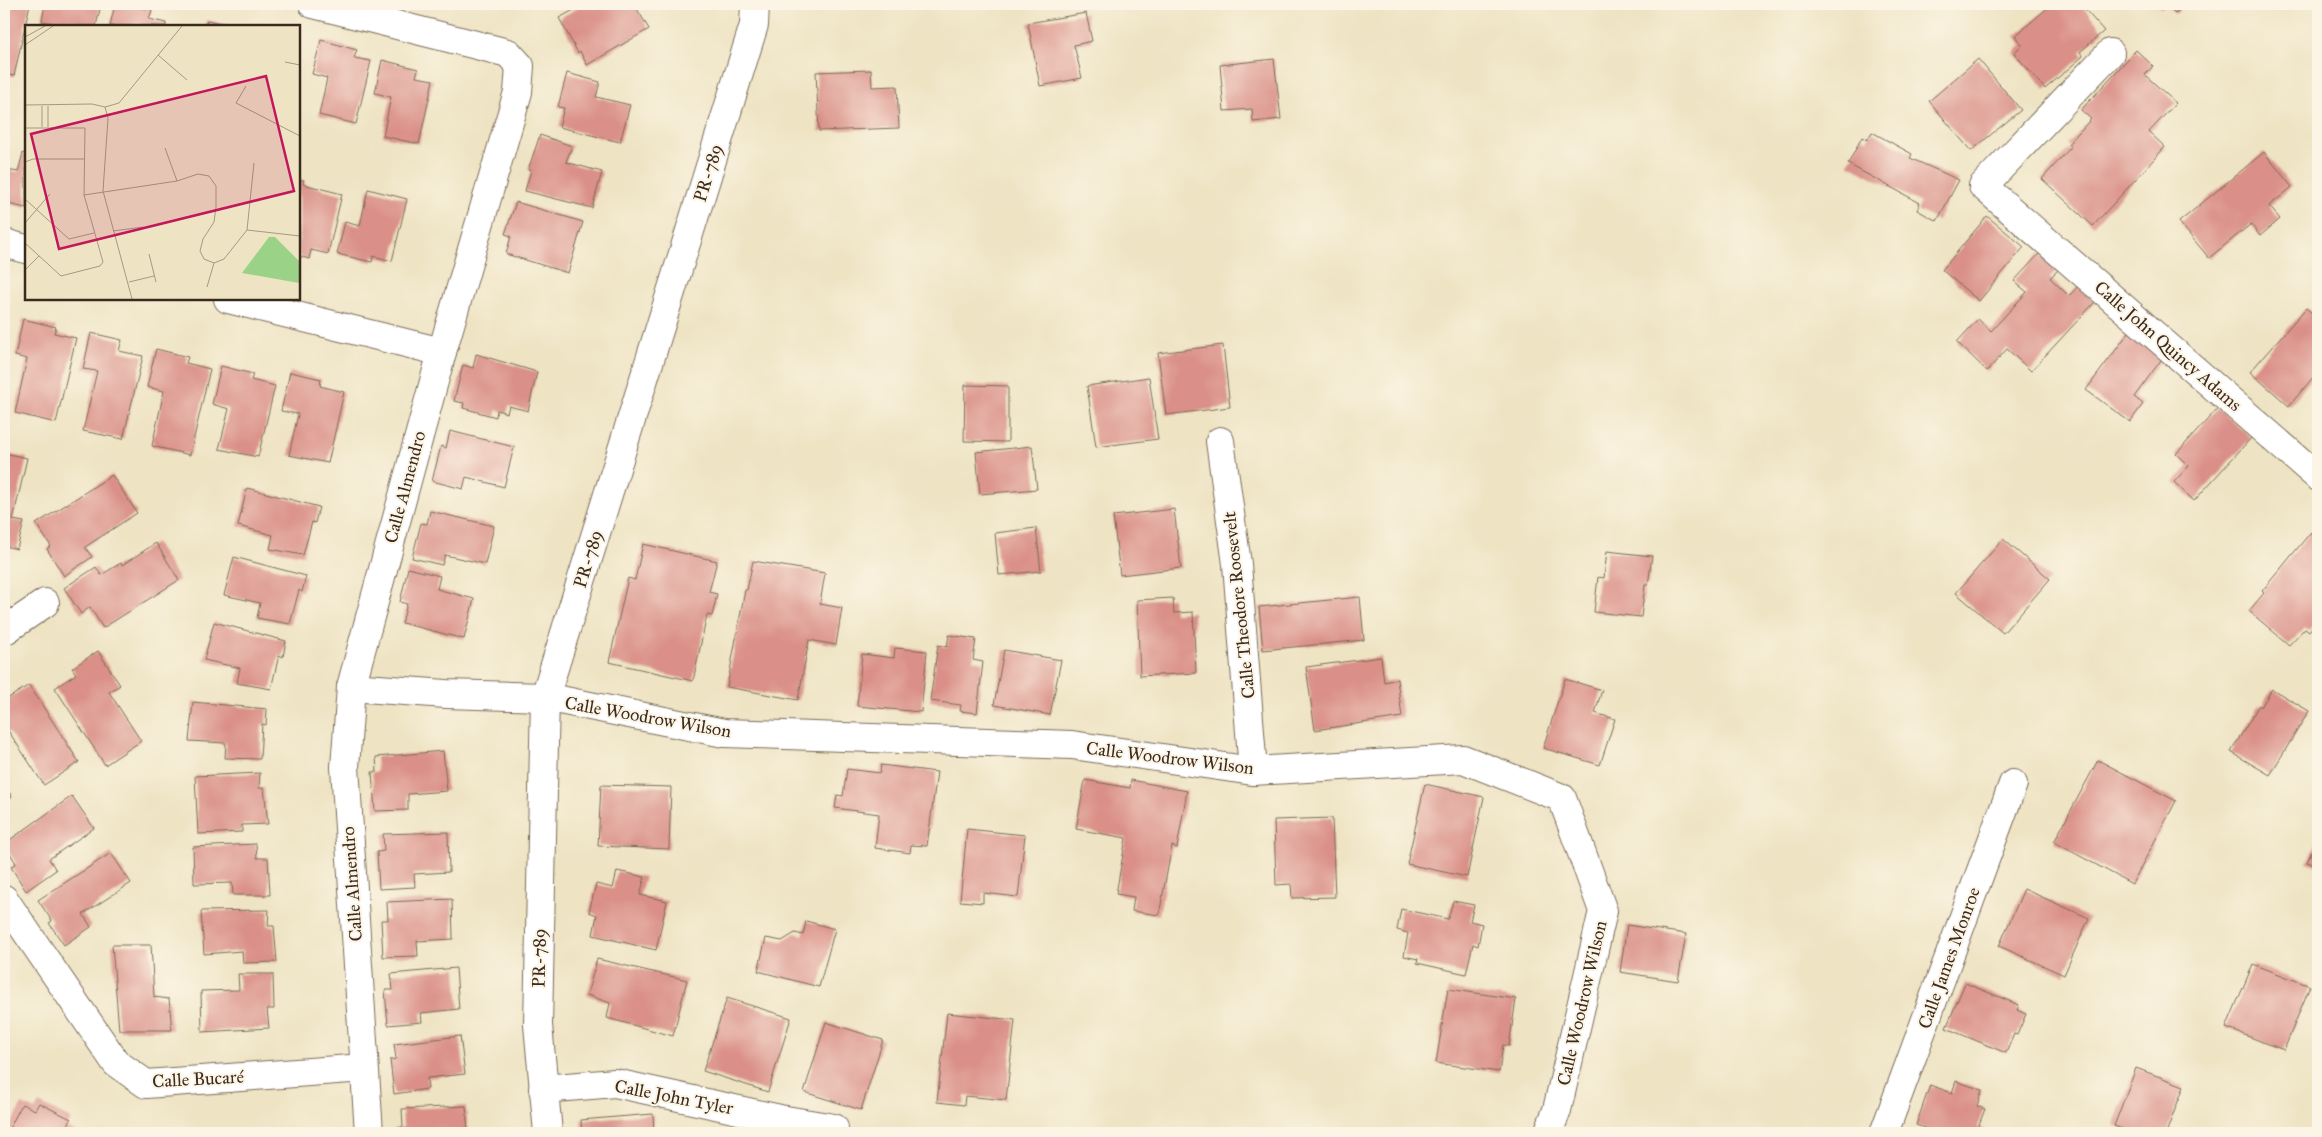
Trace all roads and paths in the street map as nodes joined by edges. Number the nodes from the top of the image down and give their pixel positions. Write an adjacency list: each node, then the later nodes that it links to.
1 (313, 4): 7 (street, Calle Almendro)
2 (755, 4): 13 (street, PR-789 / PR-789)
3 (2110, 53): 9 (street, Calle John Quincy Adams)
4 (4, 243): 5 (street)
5 (25, 248)
6 (232, 300): 7 (street)
7 (442, 352): 12 (street, Calle Almendro)
8 (1220, 441): 14 (street, Calle Theodore Roosevelt)
9 (2318, 477)
10 (45, 603): 11 (street)
11 (4, 631)
12 (351, 687): 13 (street, Calle Woodrow Wilson); 17 (street, Calle Almendro)
13 (545, 698): 14 (street, Calle Woodrow Wilson); 18 (street, PR-789 / PR-789)
14 (1253, 770): 22 (street, Calle Woodrow Wilson)
15 (2013, 784): 23 (street, Calle James Monroe)
16 (4, 900): 17 (street, Calle Bucaré)
17 (364, 1068): 20 (street, Calle Almendro)
18 (544, 1090): 19 (street, Calle John Tyler); 21 (street, PR-789 / PR-789)
19 (834, 1128)
20 (370, 1133)
21 (548, 1133)
22 (1548, 1133)
23 (1884, 1133)

